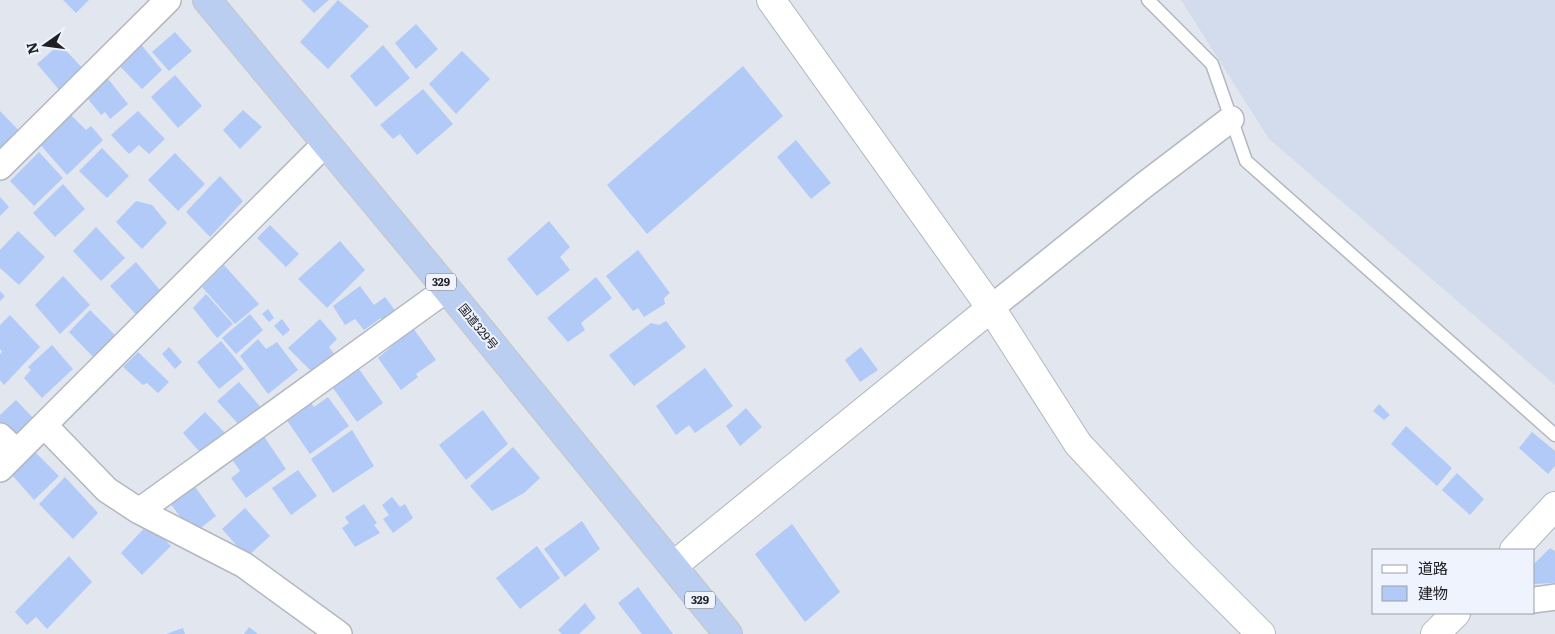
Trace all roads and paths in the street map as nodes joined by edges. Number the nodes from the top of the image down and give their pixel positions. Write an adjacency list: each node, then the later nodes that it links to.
1 (168, 0): 7 (street)
2 (207, 0): 6 (highway, 国道329号 / 329)
3 (771, 0): 9 (street)
4 (1148, 0): 5 (lane)
5 (1231, 120): 9 (street); 11 (lane)
6 (326, 143): 8 (highway, 国道329号 / 329); 10 (street)
7 (0, 167)
8 (447, 289): 14 (street); 16 (highway, 国道329号 / 329)
9 (991, 308): 16 (street); 22 (street)
10 (44, 425): 12 (street); 14 (street)
11 (1555, 435)
12 (6, 452)
13 (1555, 506): 15 (street)
14 (139, 511): 20 (street)
15 (1515, 549)
16 (673, 566): 21 (highway, 国道329号 / 329)
17 (1555, 597): 18 (street)
18 (1535, 600)
19 (1455, 614): 23 (street)
20 (339, 634)
21 (728, 634)
22 (1262, 634)
23 (1435, 634)

